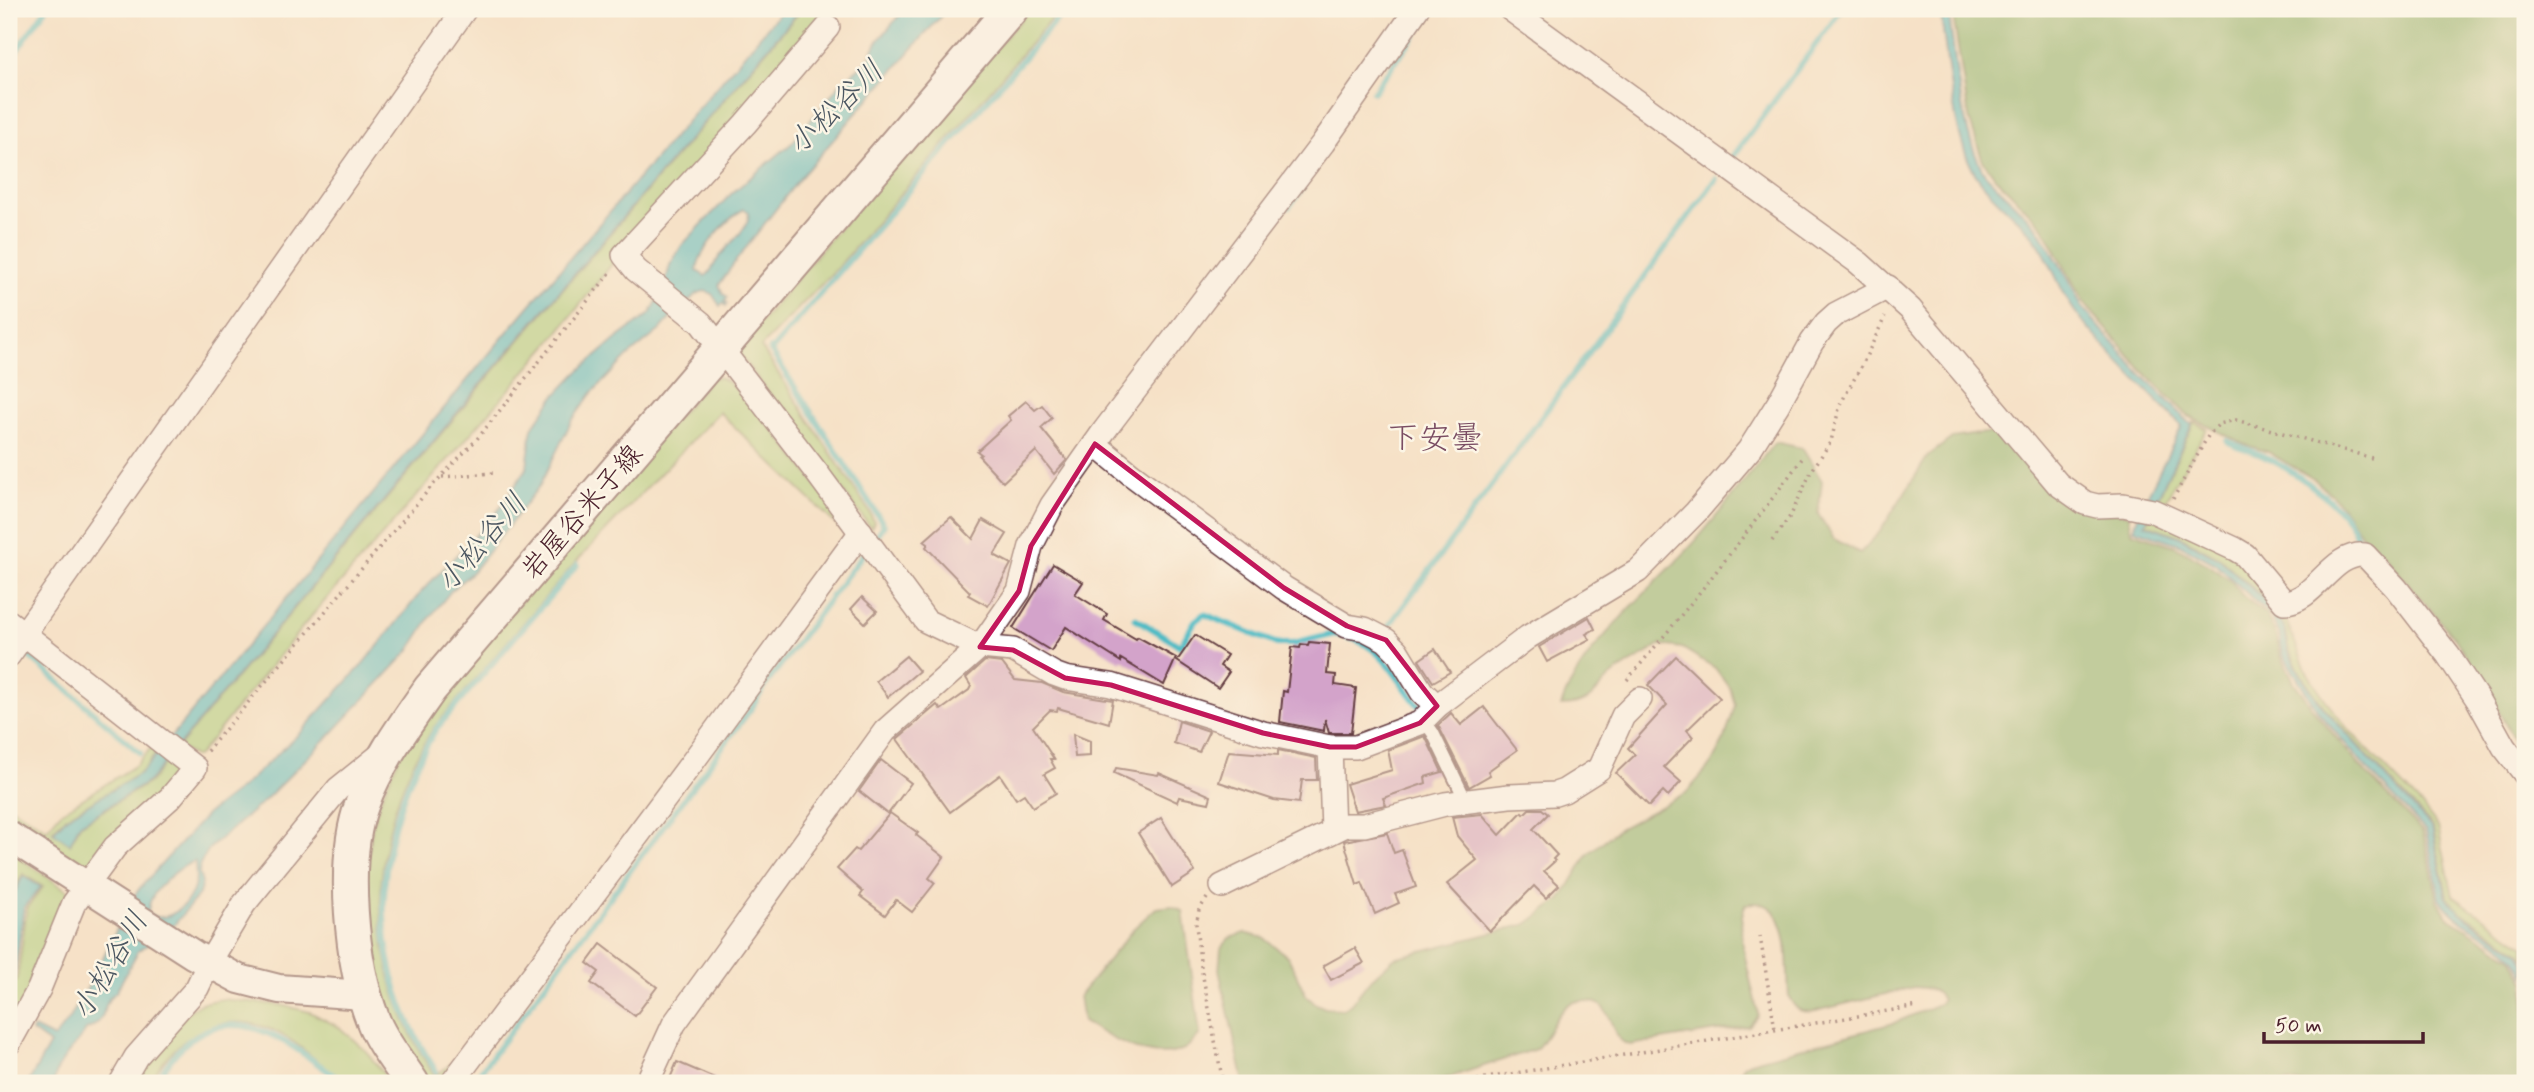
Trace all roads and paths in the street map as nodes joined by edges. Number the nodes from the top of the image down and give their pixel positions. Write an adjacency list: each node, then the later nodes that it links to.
1 (465, 9): 17 (street)
2 (1011, 9): 8 (main road, 岩屋谷米子線)
3 (1417, 9): 9 (street)
4 (1510, 9): 7 (street)
5 (828, 27): 6 (street)
6 (630, 262): 8 (street); 13 (path)
7 (1885, 288): 14 (street); 16 (path); 21 (street)
8 (710, 336): 15 (street); 23 (main road, 岩屋谷米子線)
9 (1095, 444): 18 (street); 21 (street)
10 (1804, 456): 20 (path)
11 (2372, 458): 14 (path)
12 (492, 473): 13 (path)
13 (440, 478): 24 (path)
14 (2151, 511): 25 (street)
15 (862, 534): 18 (street); 41 (street)
16 (1772, 541)
17 (16, 628): 19 (street); 24 (street)
18 (981, 647): 22 (street); 42 (street)
19 (9, 654)
20 (1632, 691): 27 (street)
21 (1430, 713): 22 (street); 28 (lane)
22 (1330, 747): 29 (street)
23 (388, 750): 34 (street); 35 (main road, 岩屋谷米子線)
24 (178, 755): 32 (street)
25 (2525, 774)
26 (1604, 777): 27 (lane)
27 (1564, 791): 28 (street)
28 (1466, 801): 29 (street)
29 (1334, 830): 31 (street)
30 (9, 836): 32 (street)
31 (1222, 886): 43 (path)
32 (93, 891): 34 (street); 38 (street)
33 (1760, 936): 37 (path)
34 (201, 959): 35 (street); 39 (street)
35 (365, 995): 40 (main road, 岩屋谷米子線)
36 (1919, 1006): 37 (path)
37 (1775, 1030): 44 (path)
38 (9, 1043)
39 (121, 1083)
40 (412, 1083)
41 (452, 1083)
42 (647, 1083)
43 (1223, 1083)
44 (1471, 1083)

